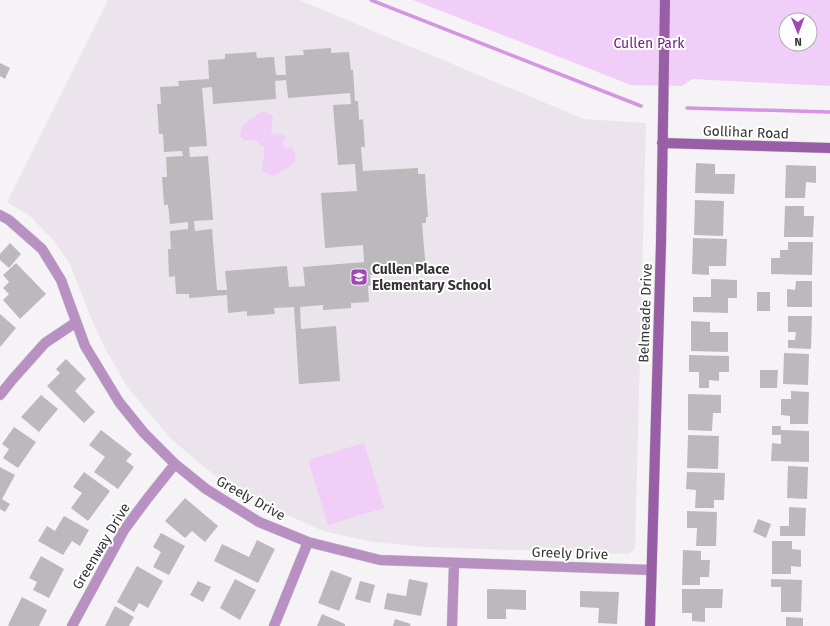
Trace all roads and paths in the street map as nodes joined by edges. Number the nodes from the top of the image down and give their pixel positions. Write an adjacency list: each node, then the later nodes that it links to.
1 (665, 0): 2 (street, Belmeade Drive)
2 (662, 143): 3 (street, Gollihar Road); 10 (street, Belmeade Drive)
3 (830, 148)
4 (0, 215): 5 (street, Greely Drive)
5 (76, 323): 6 (street); 7 (street, Greely Drive)
6 (0, 395)
7 (175, 464): 8 (street, Greely Drive); 11 (street, Greenway Drive)
8 (308, 542): 9 (street, Greely Drive); 12 (street)
9 (454, 564): 10 (street, Greely Drive); 13 (street)
10 (651, 570): 14 (street, Belmeade Drive)
11 (72, 626)
12 (274, 626)
13 (452, 626)
14 (650, 626)

